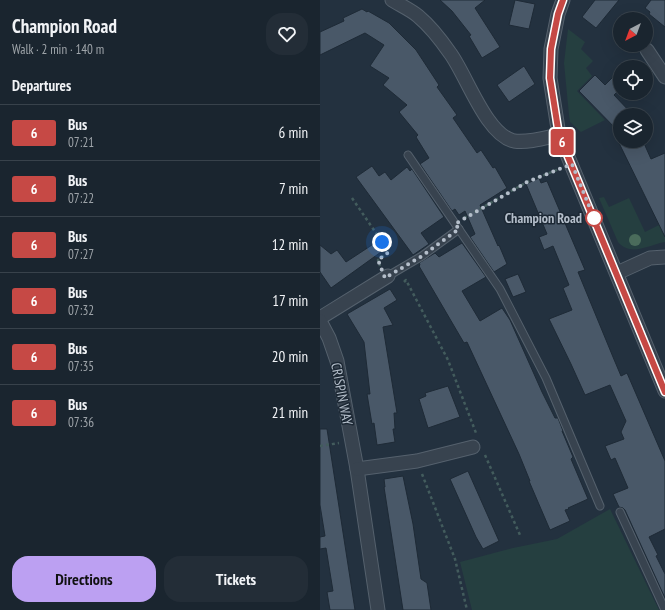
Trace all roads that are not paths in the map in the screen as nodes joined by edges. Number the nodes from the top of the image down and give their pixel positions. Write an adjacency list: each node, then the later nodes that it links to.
1 (392, 0): 5 (street)
2 (562, 0): 5 (street)
3 (648, 52): 4 (street)
4 (665, 77)
5 (559, 135): 9 (street)
6 (408, 156): 7 (lane)
7 (457, 226): 10 (lane); 15 (lane)
8 (665, 257): 9 (street)
9 (617, 273): 12 (street)
10 (386, 277): 11 (street, CRISPIN WAY)
11 (320, 320): 14 (street, CRISPIN WAY)
12 (665, 391)
13 (475, 443): 14 (street)
14 (357, 469): 17 (street, CRISPIN WAY)
15 (600, 506)
16 (620, 512): 18 (lane)
17 (378, 610)
18 (665, 610)

